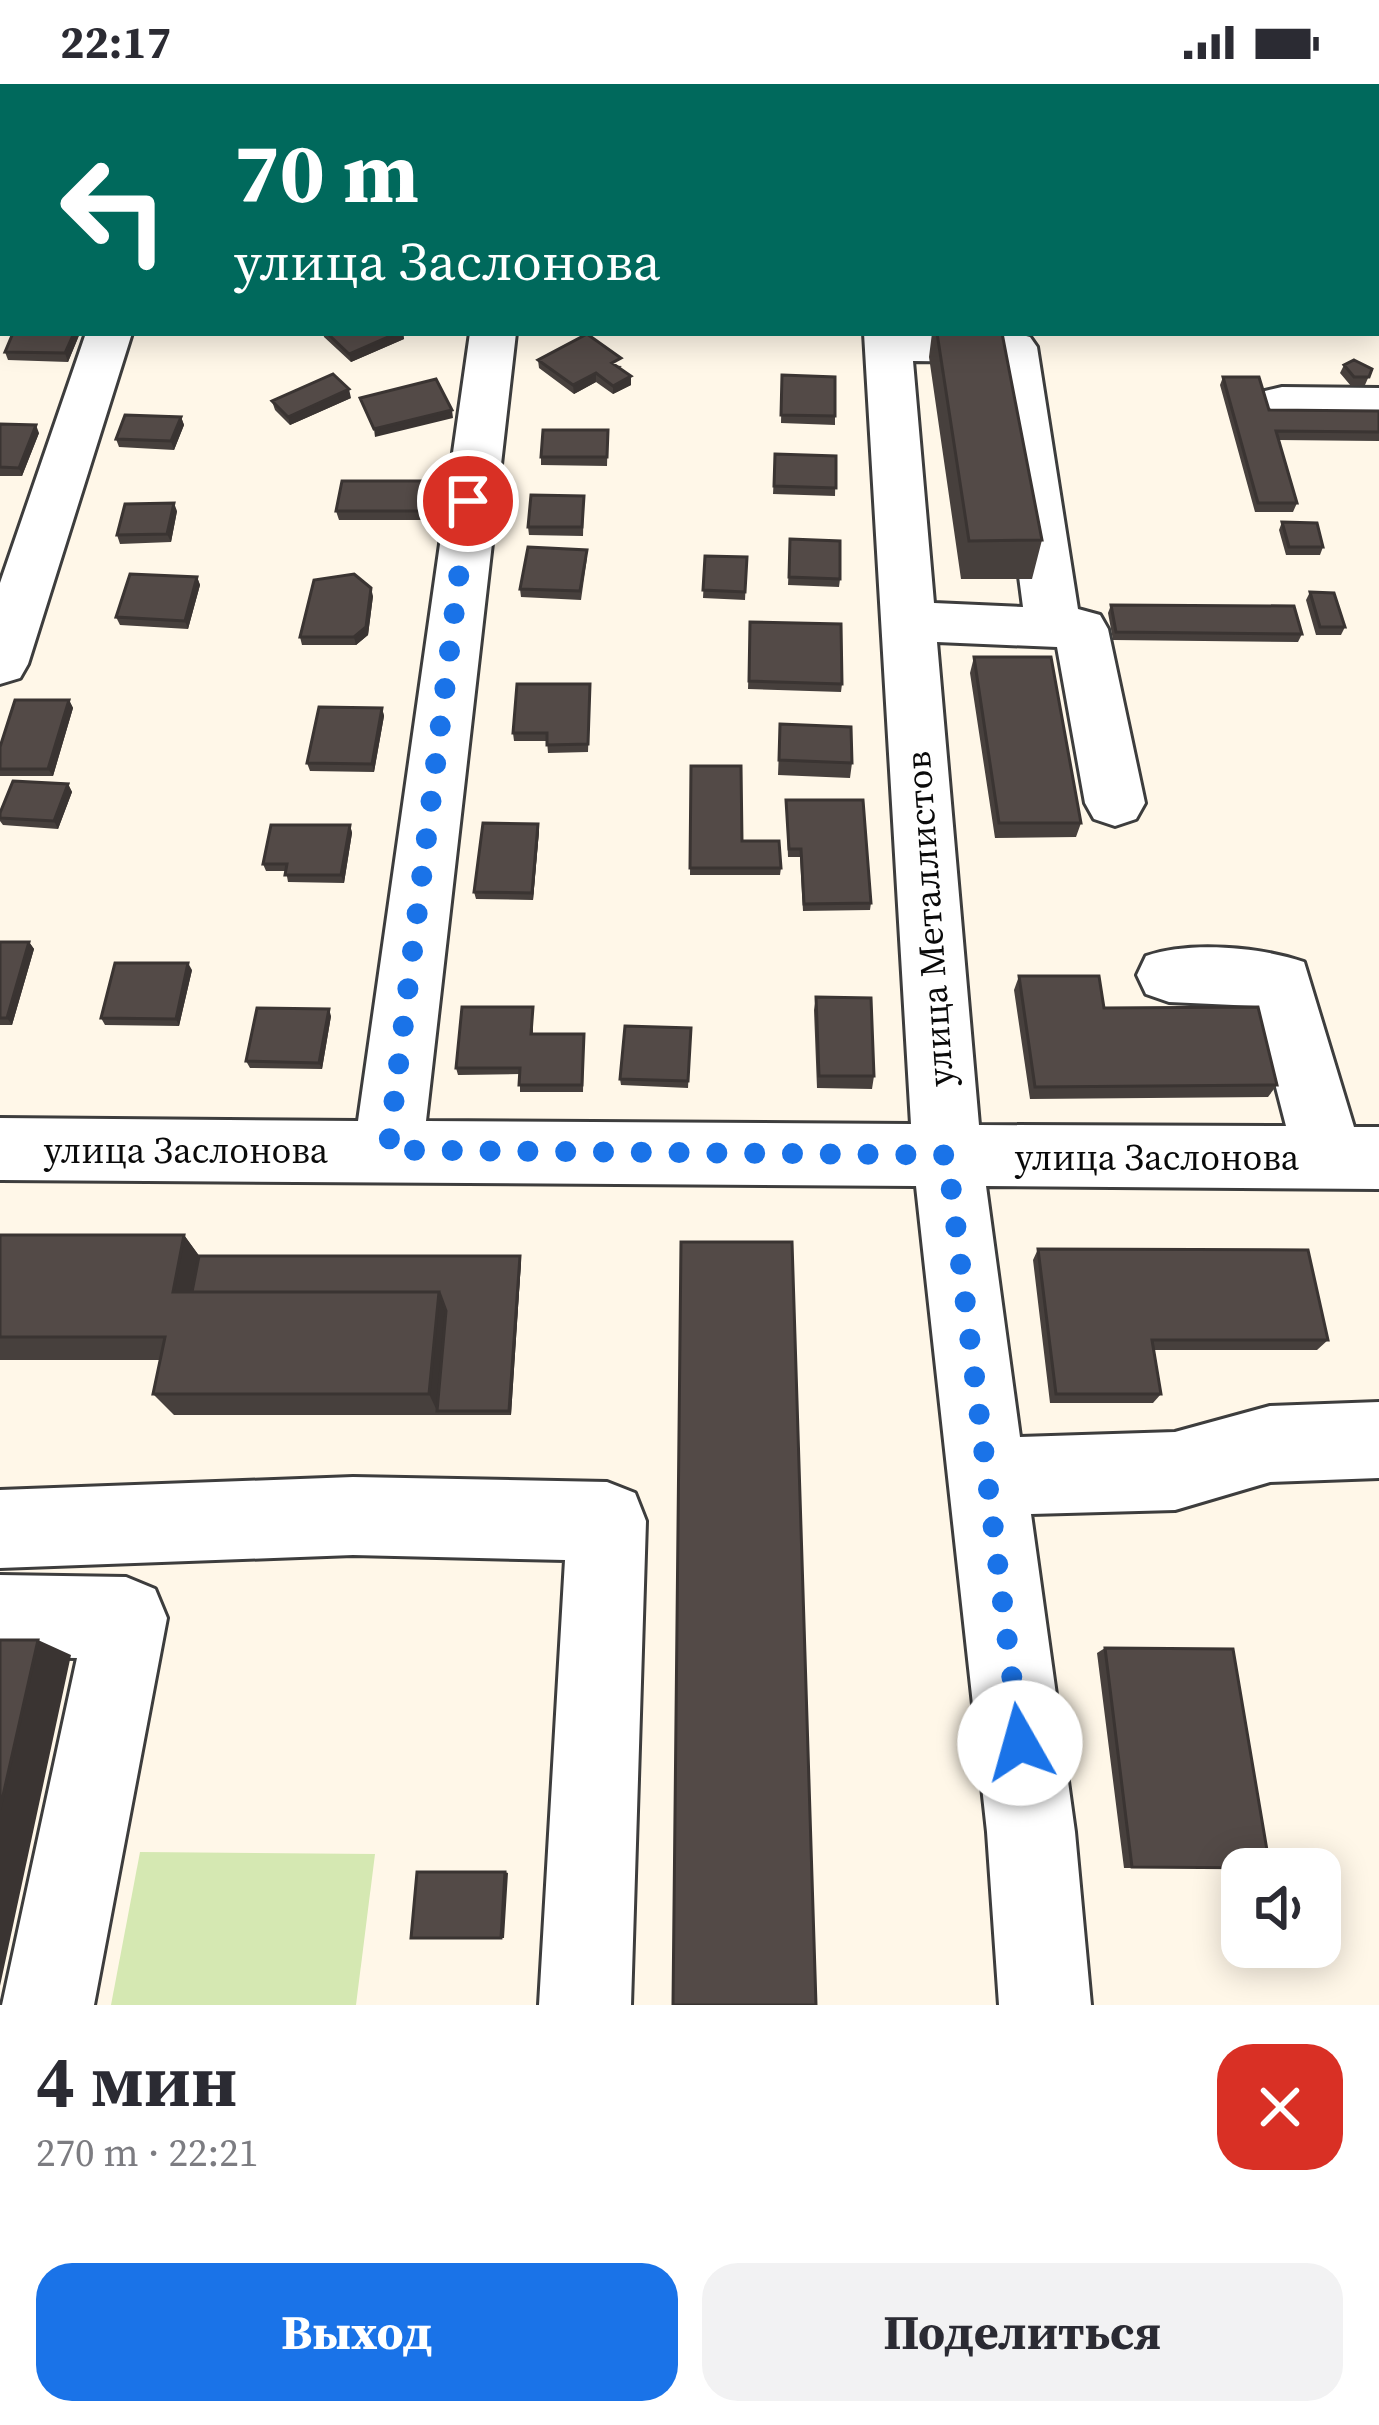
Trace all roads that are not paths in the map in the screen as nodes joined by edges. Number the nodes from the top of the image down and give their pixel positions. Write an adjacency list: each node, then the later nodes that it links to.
1 (108, 336): 8 (street)
2 (493, 336): 12 (street)
3 (888, 340): 6 (street, улица Металлистов); 7 (street)
4 (1282, 402): 5 (street)
5 (1379, 404)
6 (907, 621): 7 (street); 13 (street, улица Металлистов)
7 (1053, 626): 9 (street)
8 (0, 664)
9 (1115, 803)
10 (1168, 975): 14 (street)
11 (0, 1149): 12 (street, улица Заслонова)
12 (388, 1150): 13 (street, улица Заслонова)
13 (947, 1155): 14 (street, улица Заслонова); 16 (street, улица Металлистов)
14 (1353, 1158)
15 (1379, 1440): 16 (street)
16 (987, 1477): 21 (street, улица Металлистов)
17 (0, 1528): 20 (street)
18 (0, 1616): 19 (street)
19 (48, 2005)
20 (585, 2005)
21 (1045, 2005)

